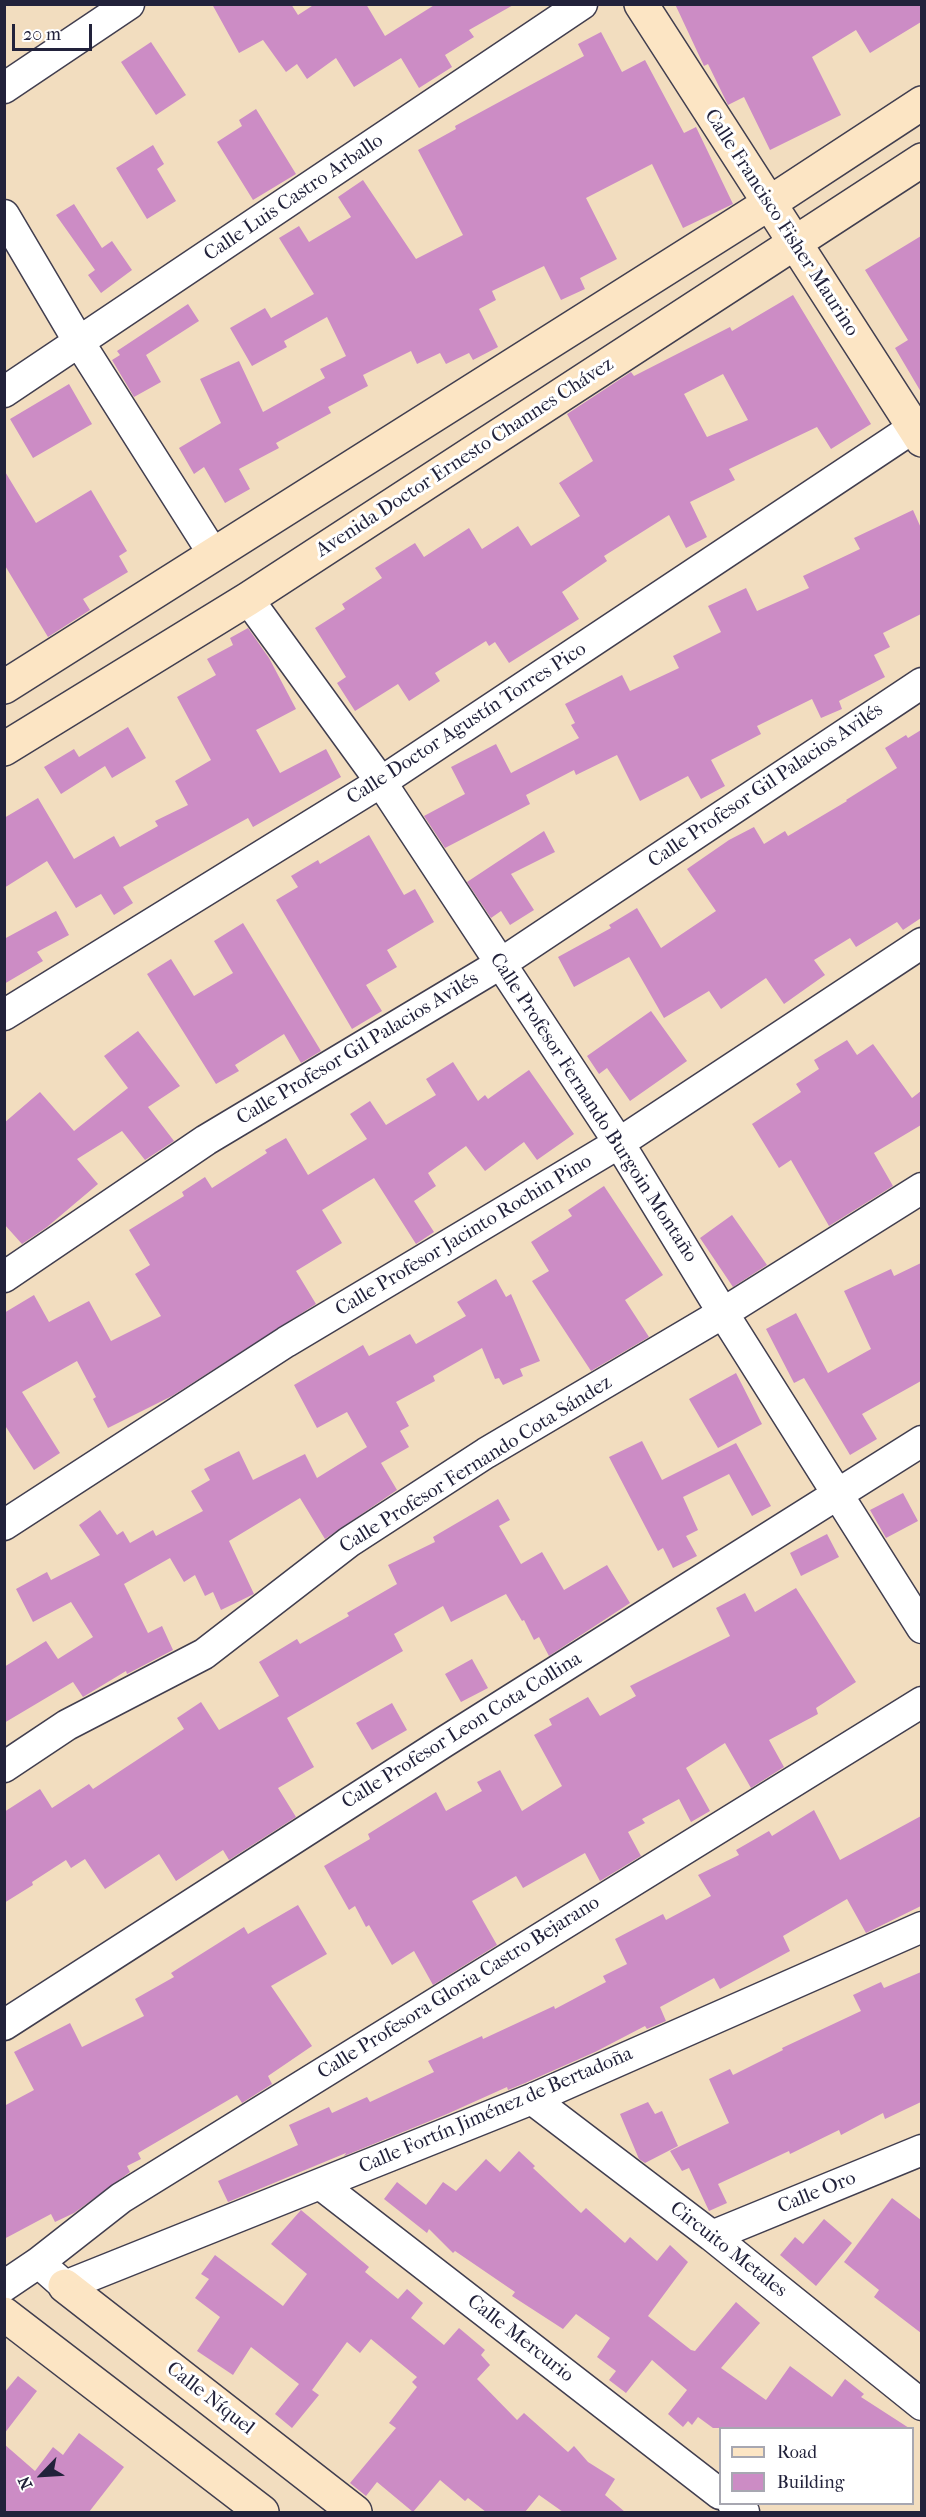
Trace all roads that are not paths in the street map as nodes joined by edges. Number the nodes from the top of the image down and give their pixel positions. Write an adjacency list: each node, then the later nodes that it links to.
1 (129, 4): 4 (street)
2 (582, 4): 10 (street, Calle Luis Castro Arballo)
3 (641, 4): 7 (street, Calle Francisco Fisher Maurino)
4 (4, 88)
5 (921, 103): 7 (street)
6 (921, 160): 9 (street, Avenida Doctor Ernesto Channes Chávez)
7 (768, 204): 9 (street, Calle Francisco Fisher Maurino); 13 (street)
8 (4, 214): 10 (street)
9 (794, 244): 12 (street, Calle Francisco Fisher Maurino); 14 (street, Avenida Doctor Ernesto Channes Chávez)
10 (79, 342): 11 (street, Calle Luis Castro Arballo); 13 (street)
11 (4, 392)
12 (919, 430): 18 (street, Calle Doctor Agustín Torres Pico)
13 (214, 555): 16 (street)
14 (248, 599): 17 (street, Avenida Doctor Ernesto Channes Chávez); 18 (street, Calle Profesor Fernando Burgoin Montaño)
15 (921, 682): 20 (street, Calle Profesor Gil Palacios Avilés)
16 (4, 687)
17 (4, 749)
18 (381, 782): 20 (street, Calle Profesor Fernando Burgoin Montaño); 21 (street, Calle Doctor Agustín Torres Pico)
19 (921, 943): 22 (street, Calle Profesor Jacinto Rochin Pino)
20 (501, 964): 22 (street, Calle Profesor Fernando Burgoin Montaño); 24 (street, Calle Profesor Gil Palacios Avilés)
21 (4, 1015)
22 (619, 1143): 25 (street, Calle Profesor Fernando Burgoin Montaño); 28 (street, Calle Profesor Jacinto Rochin Pino)
23 (921, 1188): 25 (street, Calle Profesor Fernando Cota Sández)
24 (4, 1276)
25 (723, 1313): 27 (street, Calle Profesor Fernando Burgoin Montaño); 31 (street, Calle Profesor Fernando Cota Sández)
26 (921, 1441): 27 (street, Calle Profesor Leon Cota Collina)
27 (838, 1495): 29 (street, Calle Profesor Fernando Burgoin Montaño); 33 (street, Calle Profesor Leon Cota Collina)
28 (4, 1525)
29 (921, 1628)
30 (921, 1702): 38 (street, Calle Profesora Gloria Castro Bejarano)
31 (4, 1767)
32 (921, 1927): 34 (street, Calle Fortín Jiménez de Bertadoña)
33 (4, 2025)
34 (532, 2098): 36 (street, Calle Fortín Jiménez de Bertadoña); 37 (street, Circuito Metales)
35 (921, 2150): 37 (street, Calle Oro)
36 (320, 2184): 40 (street, Calle Fortín Jiménez de Bertadoña); 43 (street, Calle Mercurio)
37 (712, 2236): 42 (street, Circuito Metales)
38 (38, 2263): 39 (street, Calle Profesora Gloria Castro Bejarano); 40 (street)
39 (4, 2286)
40 (66, 2286): 45 (street, Calle Níquel)
41 (4, 2314): 44 (street)
42 (921, 2405)
43 (719, 2493)
44 (262, 2512)
45 (356, 2512)

